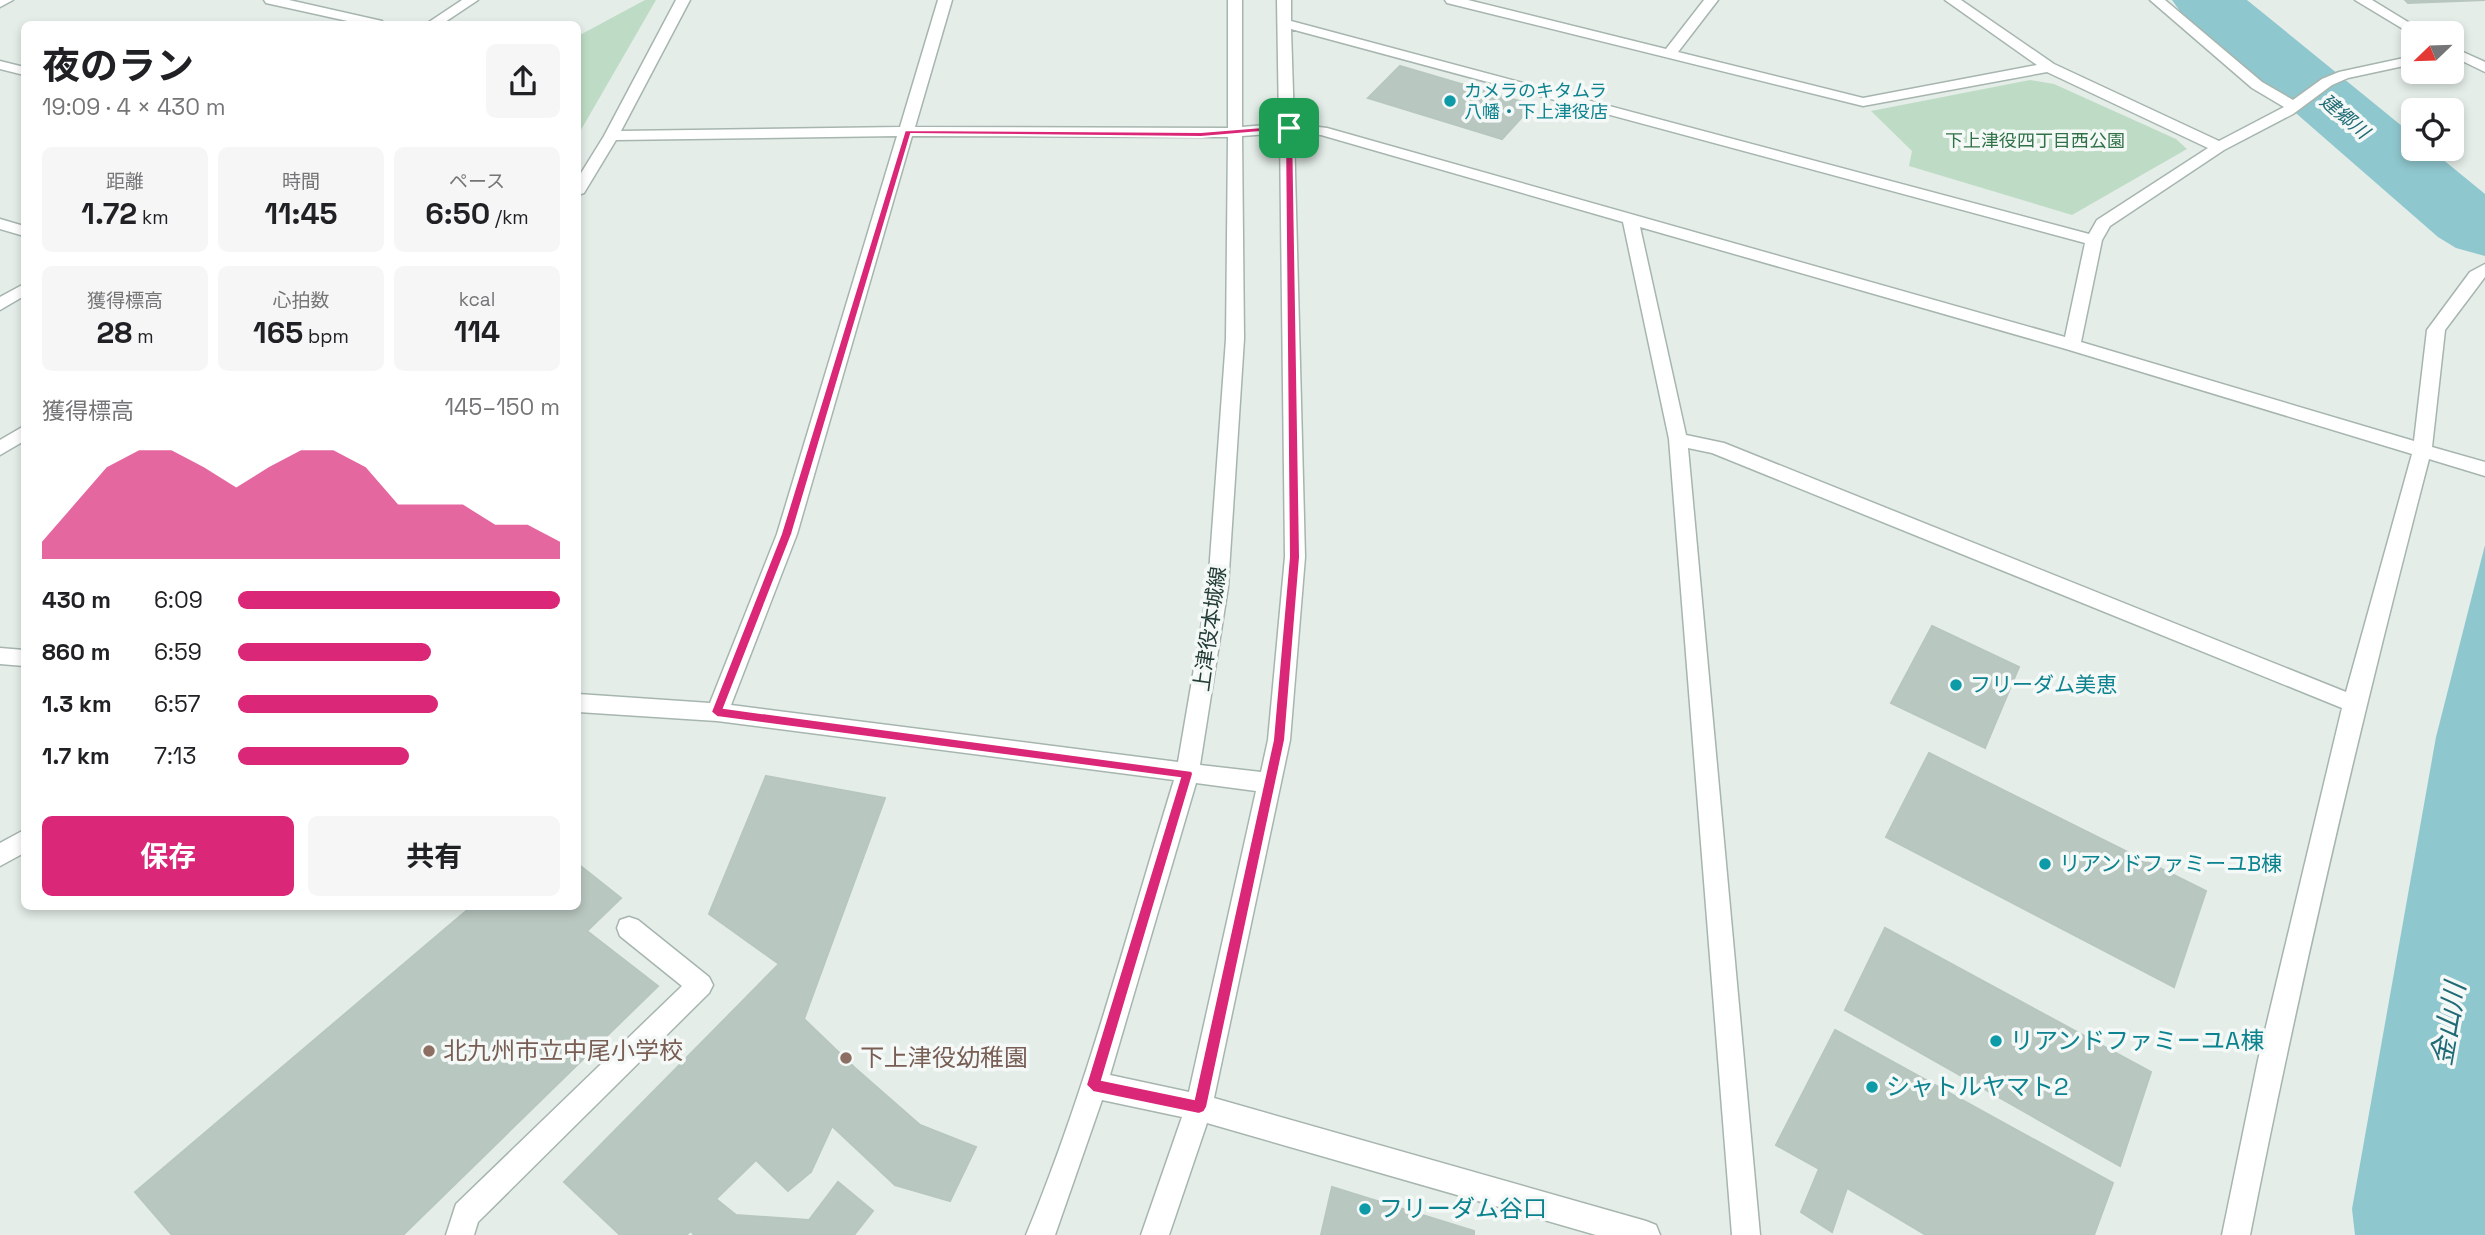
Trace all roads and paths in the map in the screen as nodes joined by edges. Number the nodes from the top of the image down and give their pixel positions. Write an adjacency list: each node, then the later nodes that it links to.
1 (6, 0): 13 (street)
2 (271, 0): 14 (street)
3 (471, 0): 15 (street)
4 (683, 0): 29 (street)
5 (944, 0): 27 (street)
6 (1235, 0): 28 (street, 上津役本城線)
7 (1284, 0): 16 (street)
8 (1452, 0): 18 (street)
9 (1711, 0): 18 (street)
10 (1952, 0): 22 (street)
11 (2157, 0): 25 (street)
12 (2362, 0): 17 (street)
13 (0, 3)
14 (364, 21)
15 (438, 21)
16 (1285, 23): 26 (street); 35 (street)
17 (2401, 23)
18 (1670, 55): 22 (street)
19 (2464, 58): 23 (street)
20 (2401, 63): 25 (street)
21 (0, 65): 24 (street)
22 (2049, 67): 30 (street)
23 (2485, 68)
24 (21, 70)
25 (2298, 104): 30 (street)
26 (1289, 128): 28 (street); 32 (street); 51 (street)
27 (907, 131): 28 (street); 29 (street); 49 (street)
28 (1236, 133): 50 (street, 上津役本城線)
29 (611, 136): 31 (street)
30 (2219, 147): 35 (street)
31 (581, 185)
32 (1630, 217): 39 (street); 41 (street)
33 (0, 224): 34 (street)
34 (21, 230)
35 (2094, 240): 39 (street)
36 (2484, 269): 43 (street)
37 (21, 291): 38 (street)
38 (0, 305)
39 (2072, 345): 43 (street)
40 (21, 434): 42 (street)
41 (1678, 439): 48 (street); 61 (street)
42 (0, 449)
43 (2422, 451): 44 (street); 48 (street)
44 (2479, 467)
45 (0, 656): 46 (street)
46 (21, 658)
47 (581, 702): 49 (street)
48 (2354, 704): 62 (street)
49 (717, 712): 50 (street)
50 (1187, 774): 51 (street); 55 (street, 上津役本城線)
51 (1270, 783): 56 (street)
52 (21, 842): 53 (street)
53 (0, 856)
54 (629, 929): 57 (street)
55 (1093, 1085): 56 (street); 58 (street, 上津役本城線)
56 (1199, 1107): 59 (street); 60 (street)
57 (460, 1235)
58 (1041, 1235)
59 (1155, 1235)
60 (1646, 1235)
61 (1746, 1235)
62 (2236, 1235)

